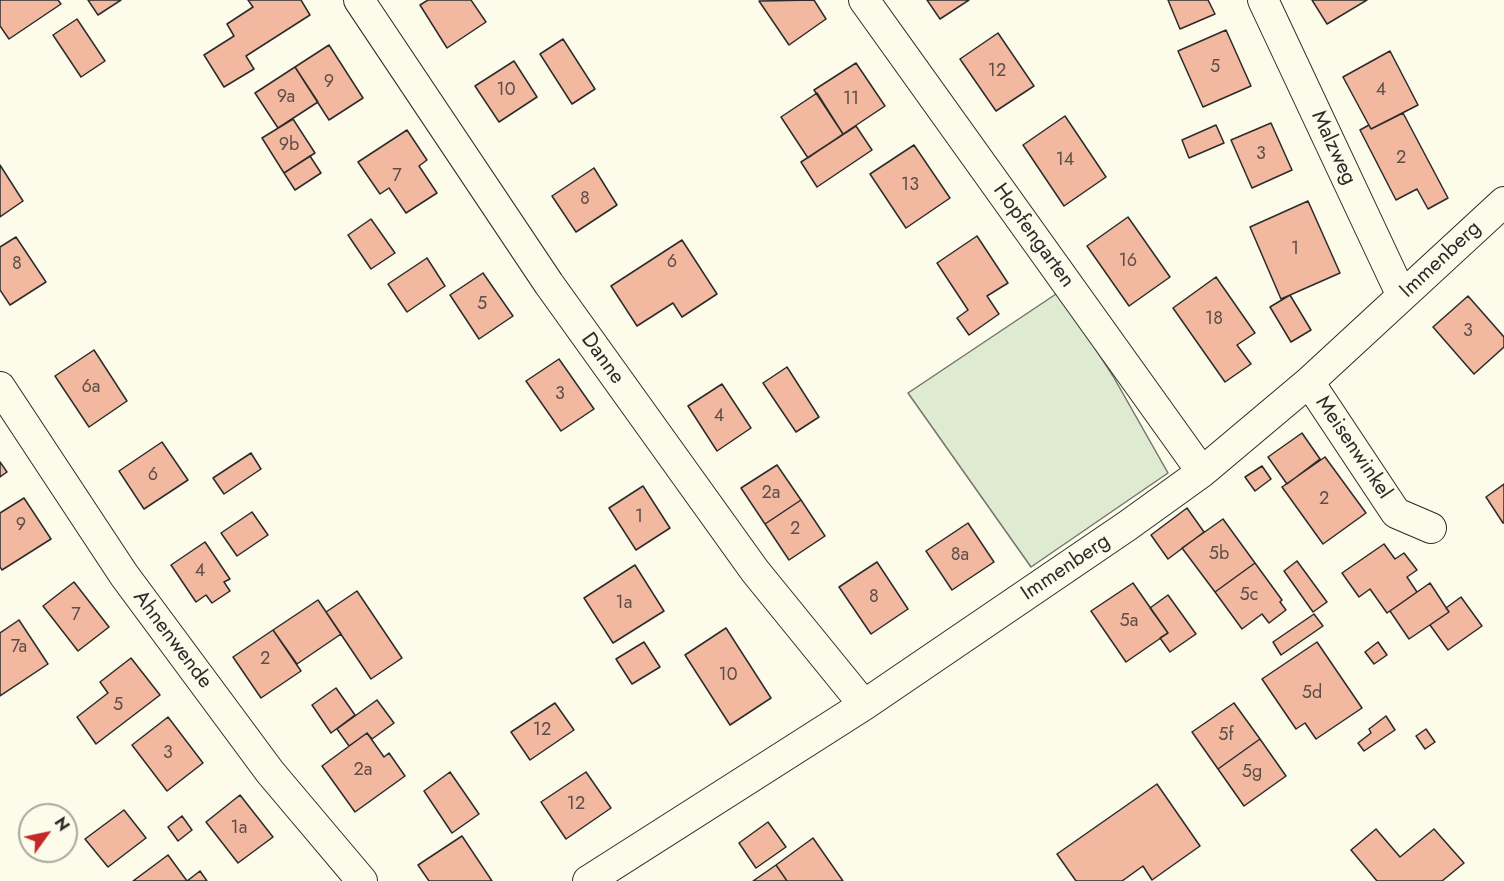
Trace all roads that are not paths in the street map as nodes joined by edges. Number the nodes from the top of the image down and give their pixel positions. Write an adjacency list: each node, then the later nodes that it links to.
1 (359, 0): 10 (street, Danne)
2 (864, 0): 8 (street, Hopfengarten)
3 (1263, 0): 5 (street, Malzweg)
4 (1504, 202): 5 (street, Immenberg)
5 (1402, 296): 6 (street, Immenberg)
6 (1309, 381): 8 (street, Immenberg); 9 (street, Meisenwinkel)
7 (0, 387): 11 (street, Ahnenwende)
8 (1202, 472): 10 (street, Immenberg)
9 (1431, 528)
10 (864, 705): 12 (street, Immenberg)
11 (362, 881)
12 (588, 881)

